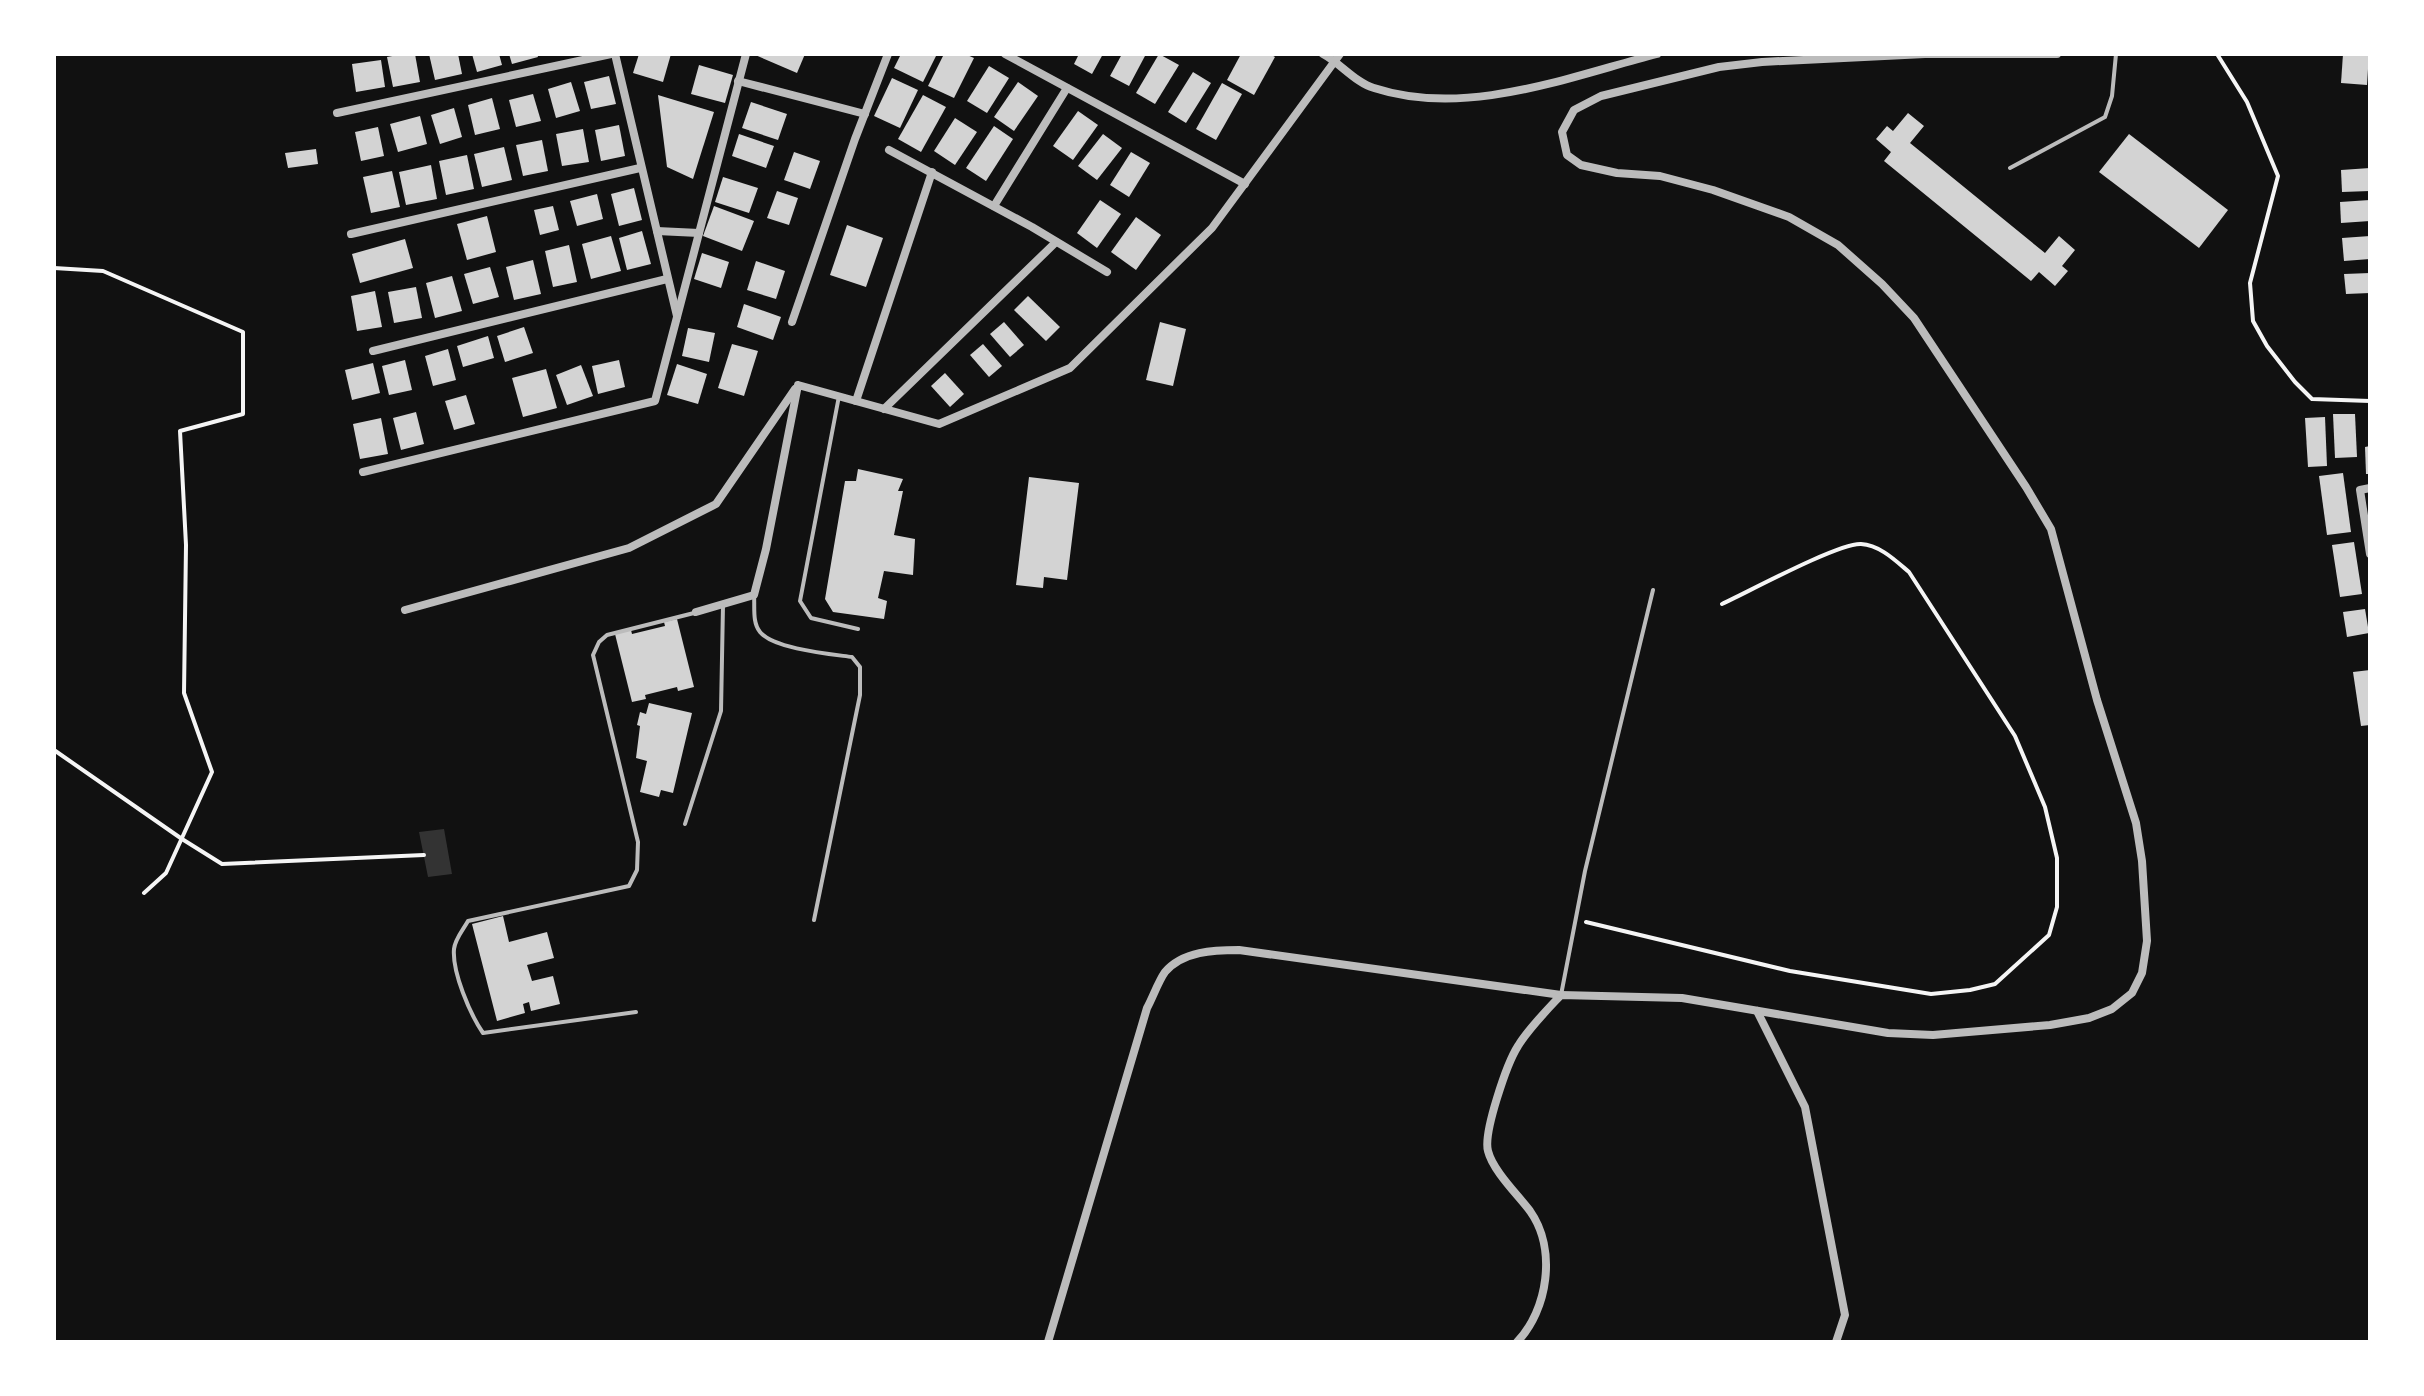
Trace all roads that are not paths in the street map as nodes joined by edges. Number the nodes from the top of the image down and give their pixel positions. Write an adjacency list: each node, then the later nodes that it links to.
1 (613, 54): 13 (street); 16 (street)
2 (746, 54): 11 (street)
3 (888, 54): 14 (street)
4 (1005, 54): 12 (street)
5 (1323, 54): 10 (street)
6 (1657, 54): 10 (street)
7 (2057, 54): 9 (street)
8 (2116, 54): 17 (lane)
9 (1959, 55): 46 (street)
10 (1337, 57): 19 (street)
11 (738, 81): 14 (street); 22 (street)
12 (1067, 88): 19 (street); 20 (street)
13 (337, 113)
14 (865, 114): 28 (street)
15 (889, 150): 18 (street)
16 (640, 168): 21 (street); 23 (street)
17 (2010, 168)
18 (932, 172): 20 (street); 32 (street)
19 (1245, 184): 33 (street)
20 (994, 206): 24 (street)
21 (657, 231): 22 (street); 26 (street)
22 (699, 233): 27 (street)
23 (351, 234)
24 (1056, 242): 25 (street); 33 (street)
25 (1107, 272)
26 (667, 279): 27 (street); 29 (street)
27 (677, 317): 34 (street)
28 (792, 322)
29 (373, 351)
30 (798, 385): 31 (street); 38 (street); 40 (street)
31 (839, 396): 32 (street); 42 (lane)
32 (856, 401): 33 (street)
33 (884, 409)
34 (363, 472)
35 (2370, 488): 36 (street)
36 (2370, 554)
37 (1653, 590): 45 (lane)
38 (754, 595): 39 (street); 44 (lane)
39 (723, 605): 41 (street); 43 (lane)
40 (405, 610)
41 (696, 612): 47 (lane)
42 (858, 629)
43 (685, 824)
44 (814, 920)
45 (1561, 995): 46 (street); 48 (street); 49 (street)
46 (1757, 1011): 50 (street)
47 (636, 1012)
48 (1048, 1342)
49 (1517, 1342)
50 (1836, 1342)

